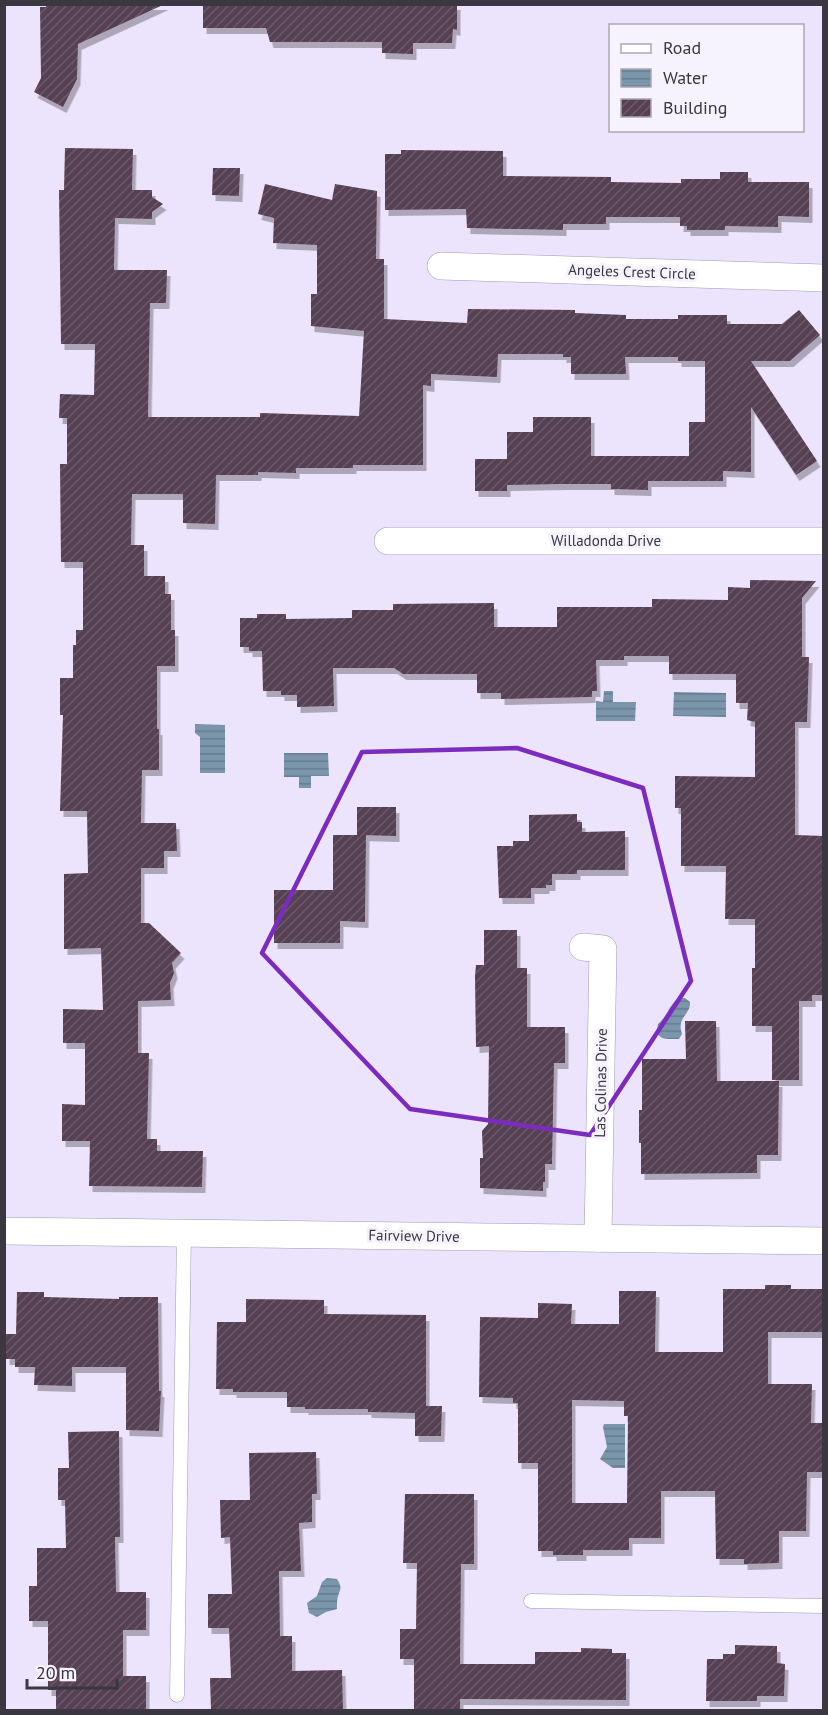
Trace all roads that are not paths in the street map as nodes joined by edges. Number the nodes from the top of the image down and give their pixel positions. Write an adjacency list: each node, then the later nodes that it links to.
1 (441, 266): 2 (street, Angeles Crest Circle)
2 (824, 278)
3 (388, 541): 4 (street, Willadonda Drive)
4 (824, 541)
5 (583, 947): 8 (street, Las Colinas Drive)
6 (4, 1231): 7 (street, Fairview Drive)
7 (184, 1233): 8 (street, Fairview Drive); 12 (lane)
8 (598, 1238): 9 (street, Fairview Drive)
9 (824, 1241)
10 (531, 1601): 11 (lane)
11 (824, 1606)
12 (177, 1695)

